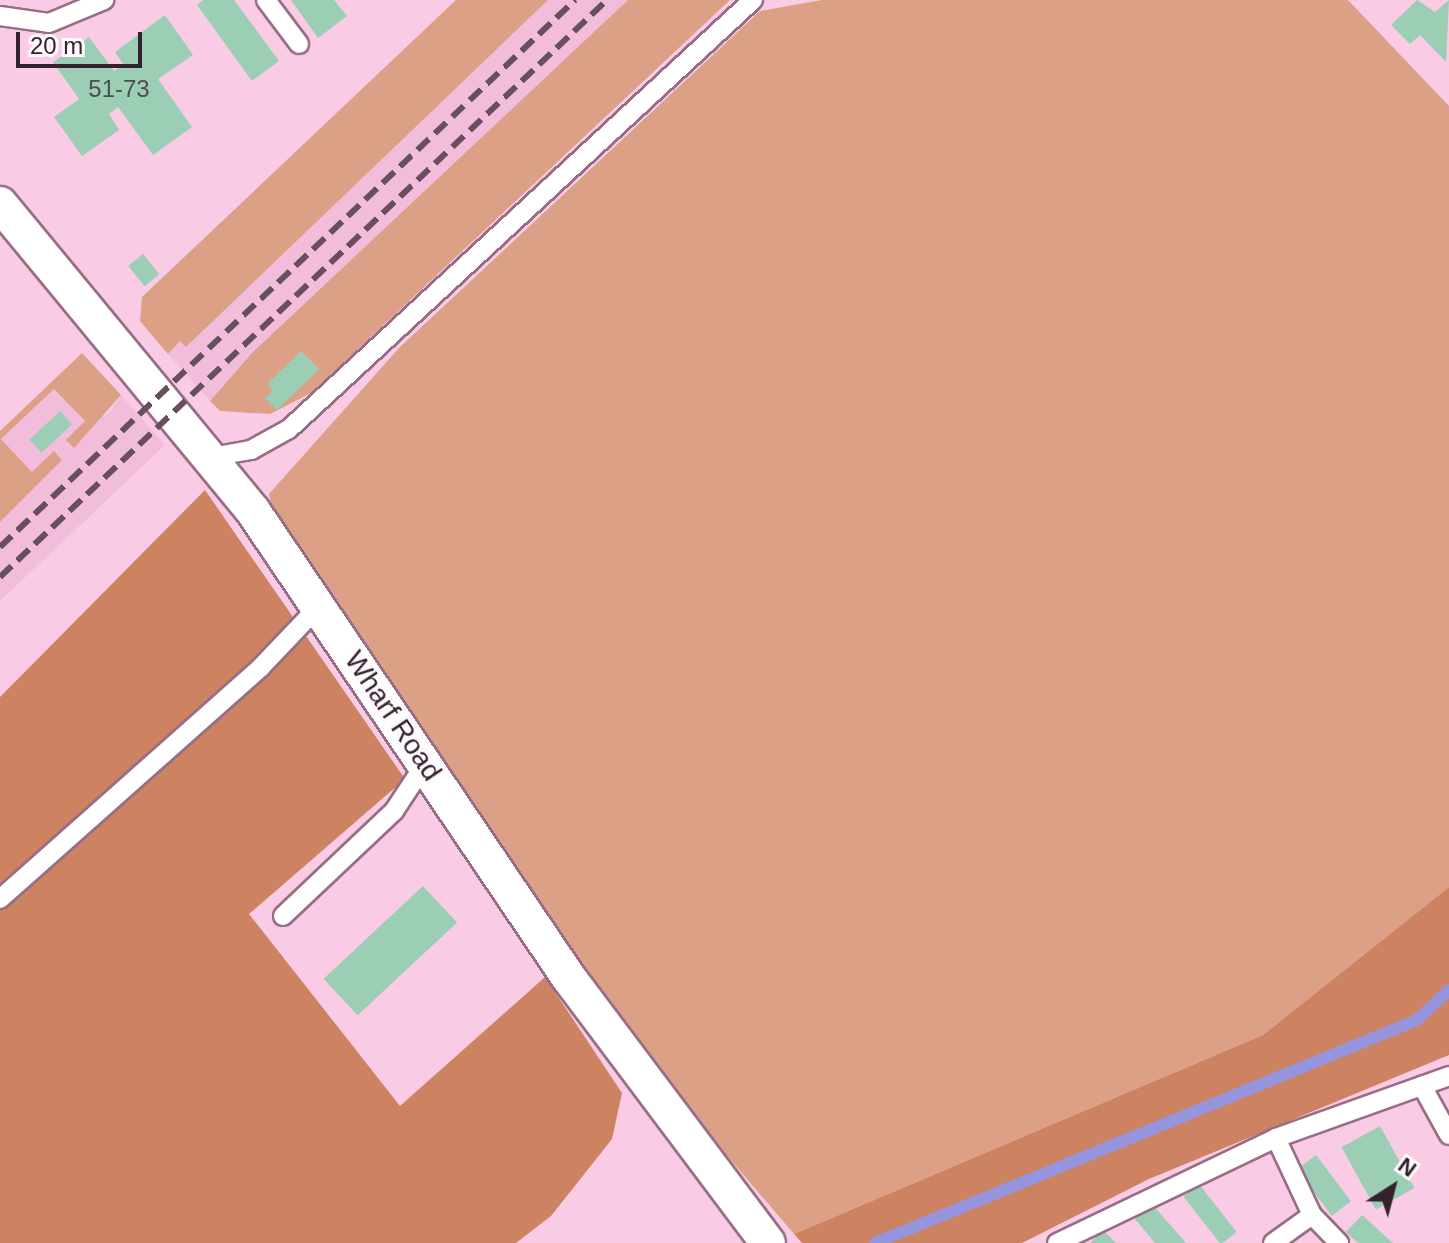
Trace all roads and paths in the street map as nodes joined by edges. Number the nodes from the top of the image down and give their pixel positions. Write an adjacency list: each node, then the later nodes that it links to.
1 (104, 0): 4 (lane)
2 (266, 0): 5 (lane)
3 (753, 0): 7 (lane)
4 (0, 16)
5 (299, 44)
6 (0, 204): 7 (street, Wharf Road)
7 (211, 457): 8 (street, Wharf Road)
8 (319, 606): 9 (street, Wharf Road); 10 (lane)
9 (425, 764): 11 (lane); 17 (street, Wharf Road)
10 (0, 899)
11 (283, 916)
12 (1449, 1076): 13 (lane)
13 (1422, 1086): 14 (lane); 15 (lane)
14 (1449, 1135)
15 (1276, 1138): 16 (lane); 18 (lane)
16 (1312, 1215): 19 (lane); 20 (lane)
17 (768, 1243)
18 (1057, 1243)
19 (1273, 1243)
20 (1339, 1243)

